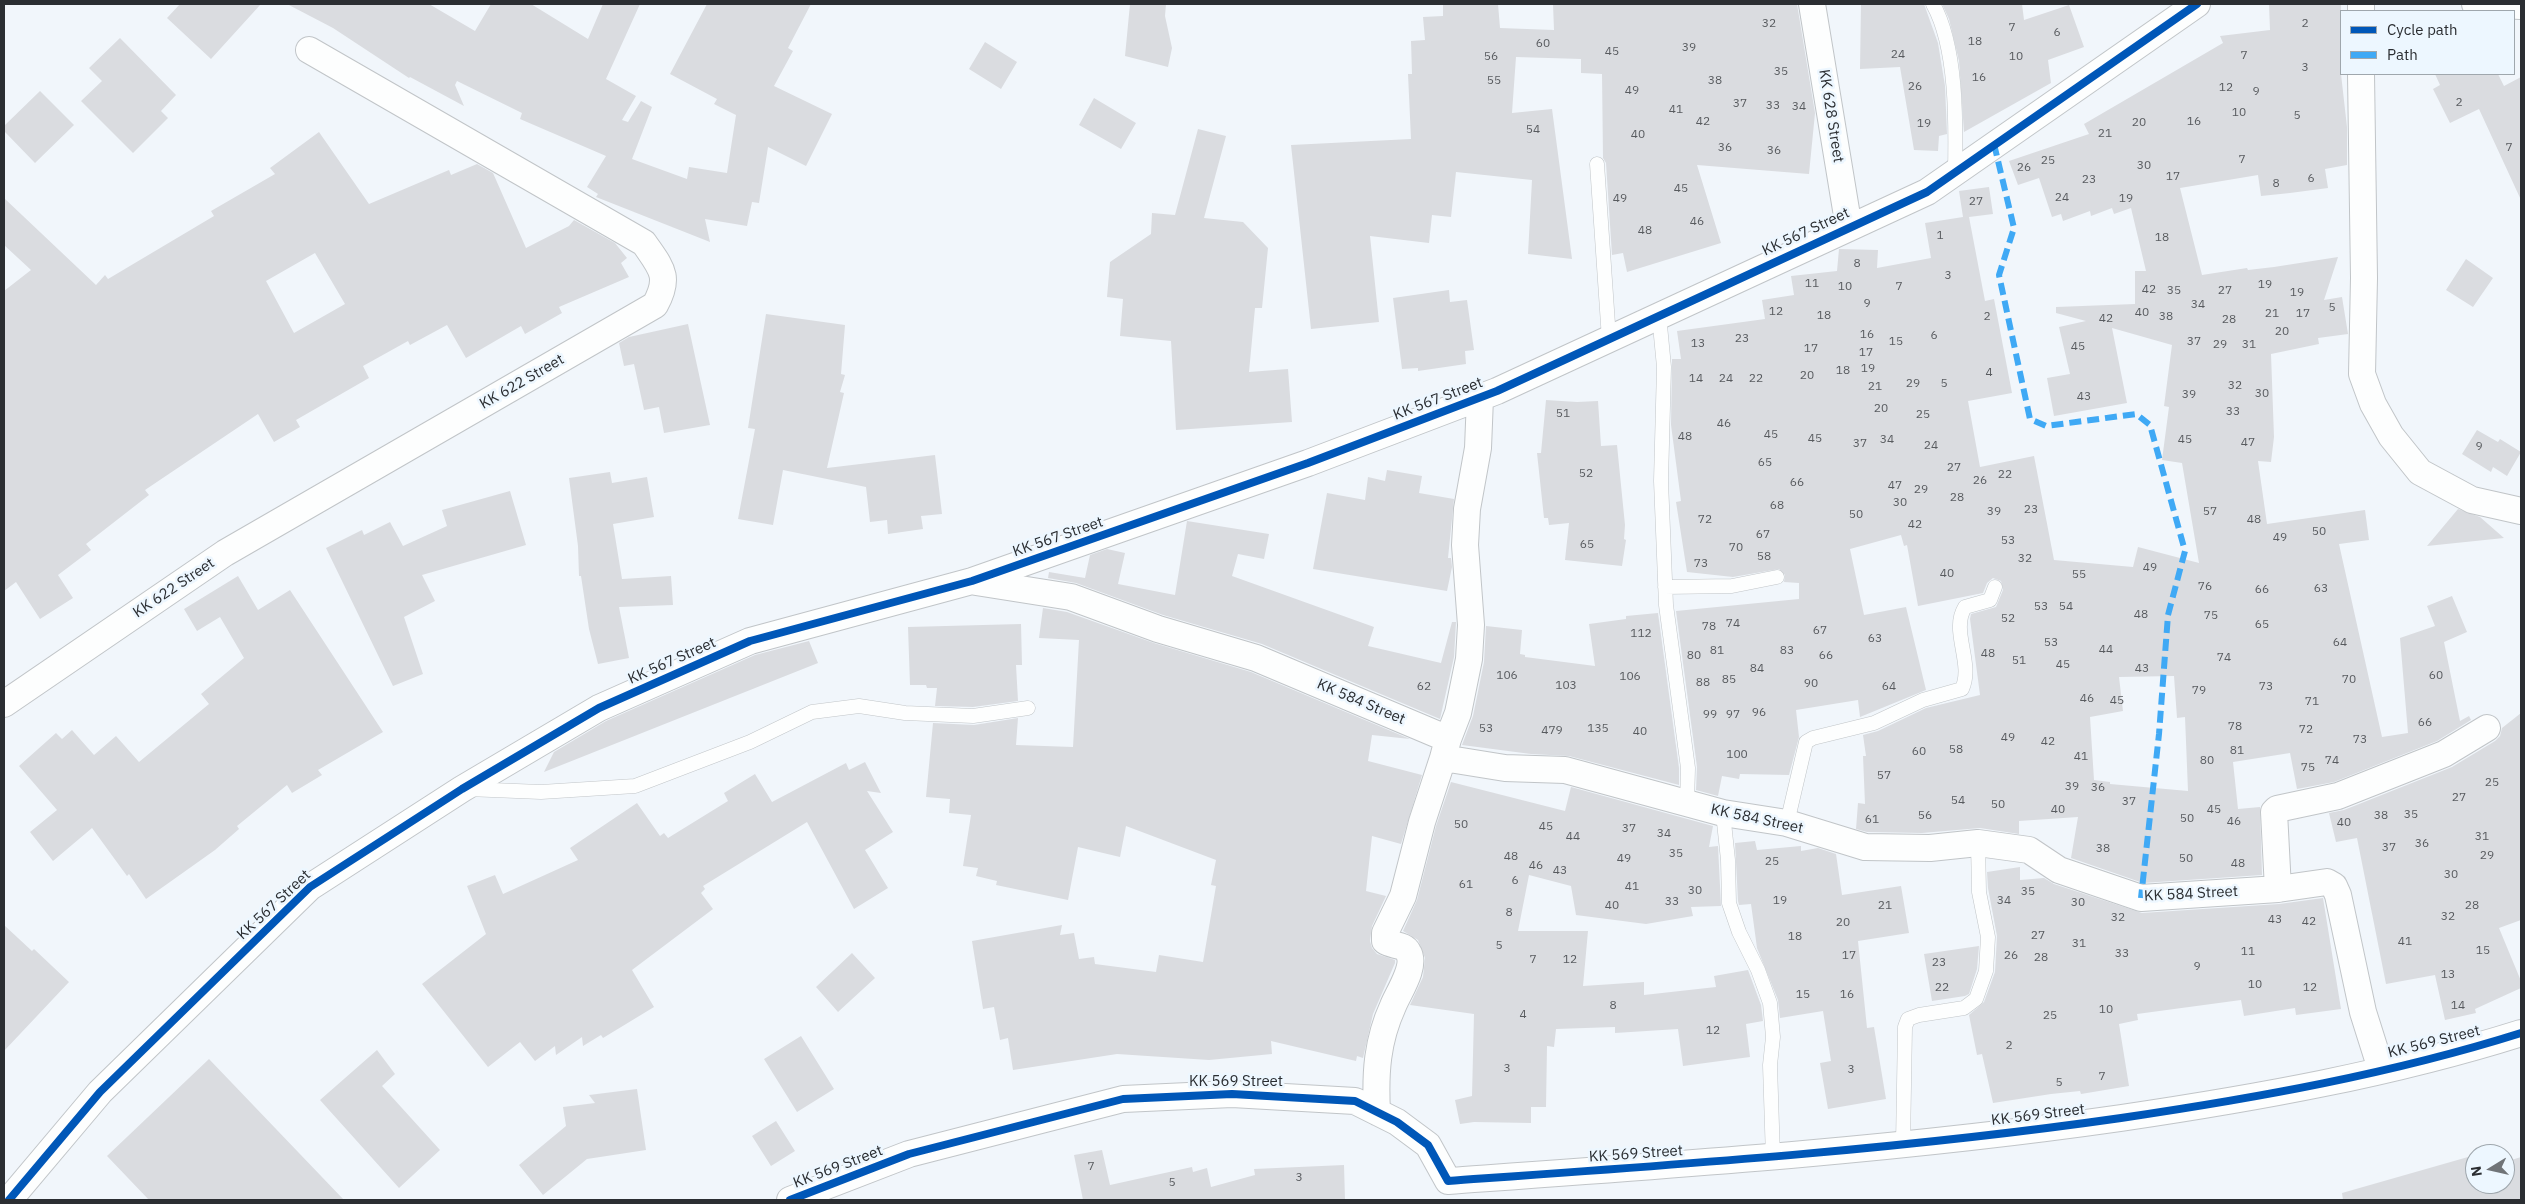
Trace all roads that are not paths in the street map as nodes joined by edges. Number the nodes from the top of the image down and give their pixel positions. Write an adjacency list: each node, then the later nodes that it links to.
1 (1812, 4): 10 (street, KK 628 Street)
2 (1933, 4): 9 (lane)
3 (2197, 4): 9 (street, KK 567 Street)
4 (2476, 4): 5 (street)
5 (2521, 6)
6 (309, 50): 19 (street, KK 622 Street)
7 (2362, 75): 14 (street)
8 (1597, 164): 12 (lane)
9 (1955, 172): 10 (street, KK 567 Street)
10 (1849, 228): 11 (street, KK 567 Street)
11 (1658, 315): 12 (street, KK 567 Street); 18 (lane)
12 (1609, 340): 13 (street, KK 567 Street)
13 (1480, 398): 16 (street, KK 567 Street); 22 (street)
14 (2521, 511)
15 (1777, 578): 18 (lane)
16 (972, 581): 22 (street, KK 584 Street); 23 (street, KK 567 Street)
17 (1995, 586): 26 (lane)
18 (1665, 587): 24 (lane)
19 (4, 704)
20 (1028, 708): 23 (lane)
21 (2487, 728): 28 (street)
22 (1446, 748): 24 (street, KK 584 Street); 31 (street)
23 (462, 789): 35 (street, KK 567 Street)
24 (1687, 803): 25 (street, KK 584 Street)
25 (1722, 813): 26 (street, KK 584 Street); 33 (lane)
26 (1787, 824): 27 (street, KK 584 Street)
27 (1978, 843): 28 (street, KK 584 Street); 32 (lane)
28 (2278, 888): 30 (street, KK 584 Street)
29 (2521, 1034): 30 (street, KK 569 Street)
30 (2381, 1070): 32 (street, KK 569 Street)
31 (1377, 1112): 34 (street, KK 569 Street); 36 (street, KK 569 Street)
32 (1903, 1144): 33 (street, KK 569 Street)
33 (1773, 1158): 34 (street, KK 569 Street)
34 (1450, 1191)
35 (9, 1200)
36 (790, 1200)

